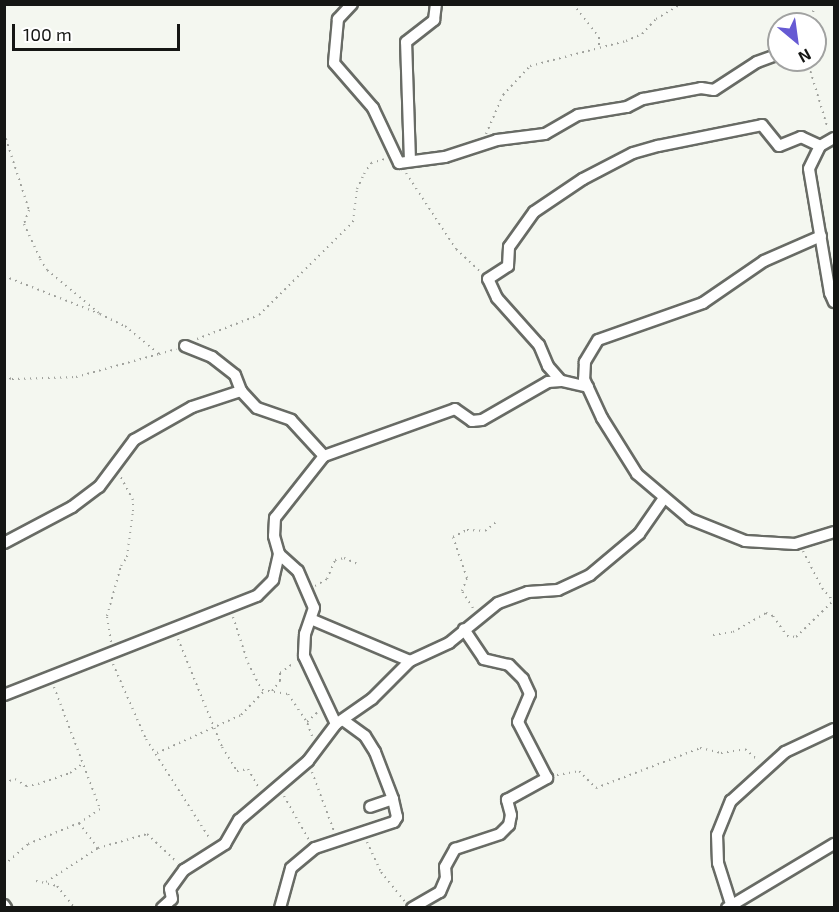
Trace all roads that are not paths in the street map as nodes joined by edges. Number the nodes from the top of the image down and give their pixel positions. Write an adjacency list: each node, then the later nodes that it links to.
1 (352, 4): 6 (street)
2 (436, 4): 6 (street)
3 (767, 59): 6 (street)
4 (833, 138): 5 (street)
5 (820, 146): 7 (street); 10 (street)
6 (404, 162)
7 (821, 236): 8 (street); 11 (street)
8 (834, 302)
9 (185, 346): 12 (street)
10 (561, 381): 11 (street); 13 (street)
11 (588, 387): 14 (street)
12 (241, 392): 13 (street); 16 (street)
13 (324, 456): 17 (street)
14 (664, 498): 15 (street); 19 (street)
15 (834, 532)
16 (4, 543)
17 (279, 554): 18 (street); 21 (street)
18 (313, 620): 20 (street); 22 (street)
19 (464, 629): 20 (street); 30 (street)
20 (410, 661): 22 (street)
21 (4, 695)
22 (340, 722): 24 (street); 28 (street)
23 (834, 729): 27 (street)
24 (393, 799): 25 (street); 29 (street)
25 (370, 807)
26 (834, 844): 27 (street)
27 (729, 906)
28 (162, 908)
29 (280, 908)
30 (410, 908)

